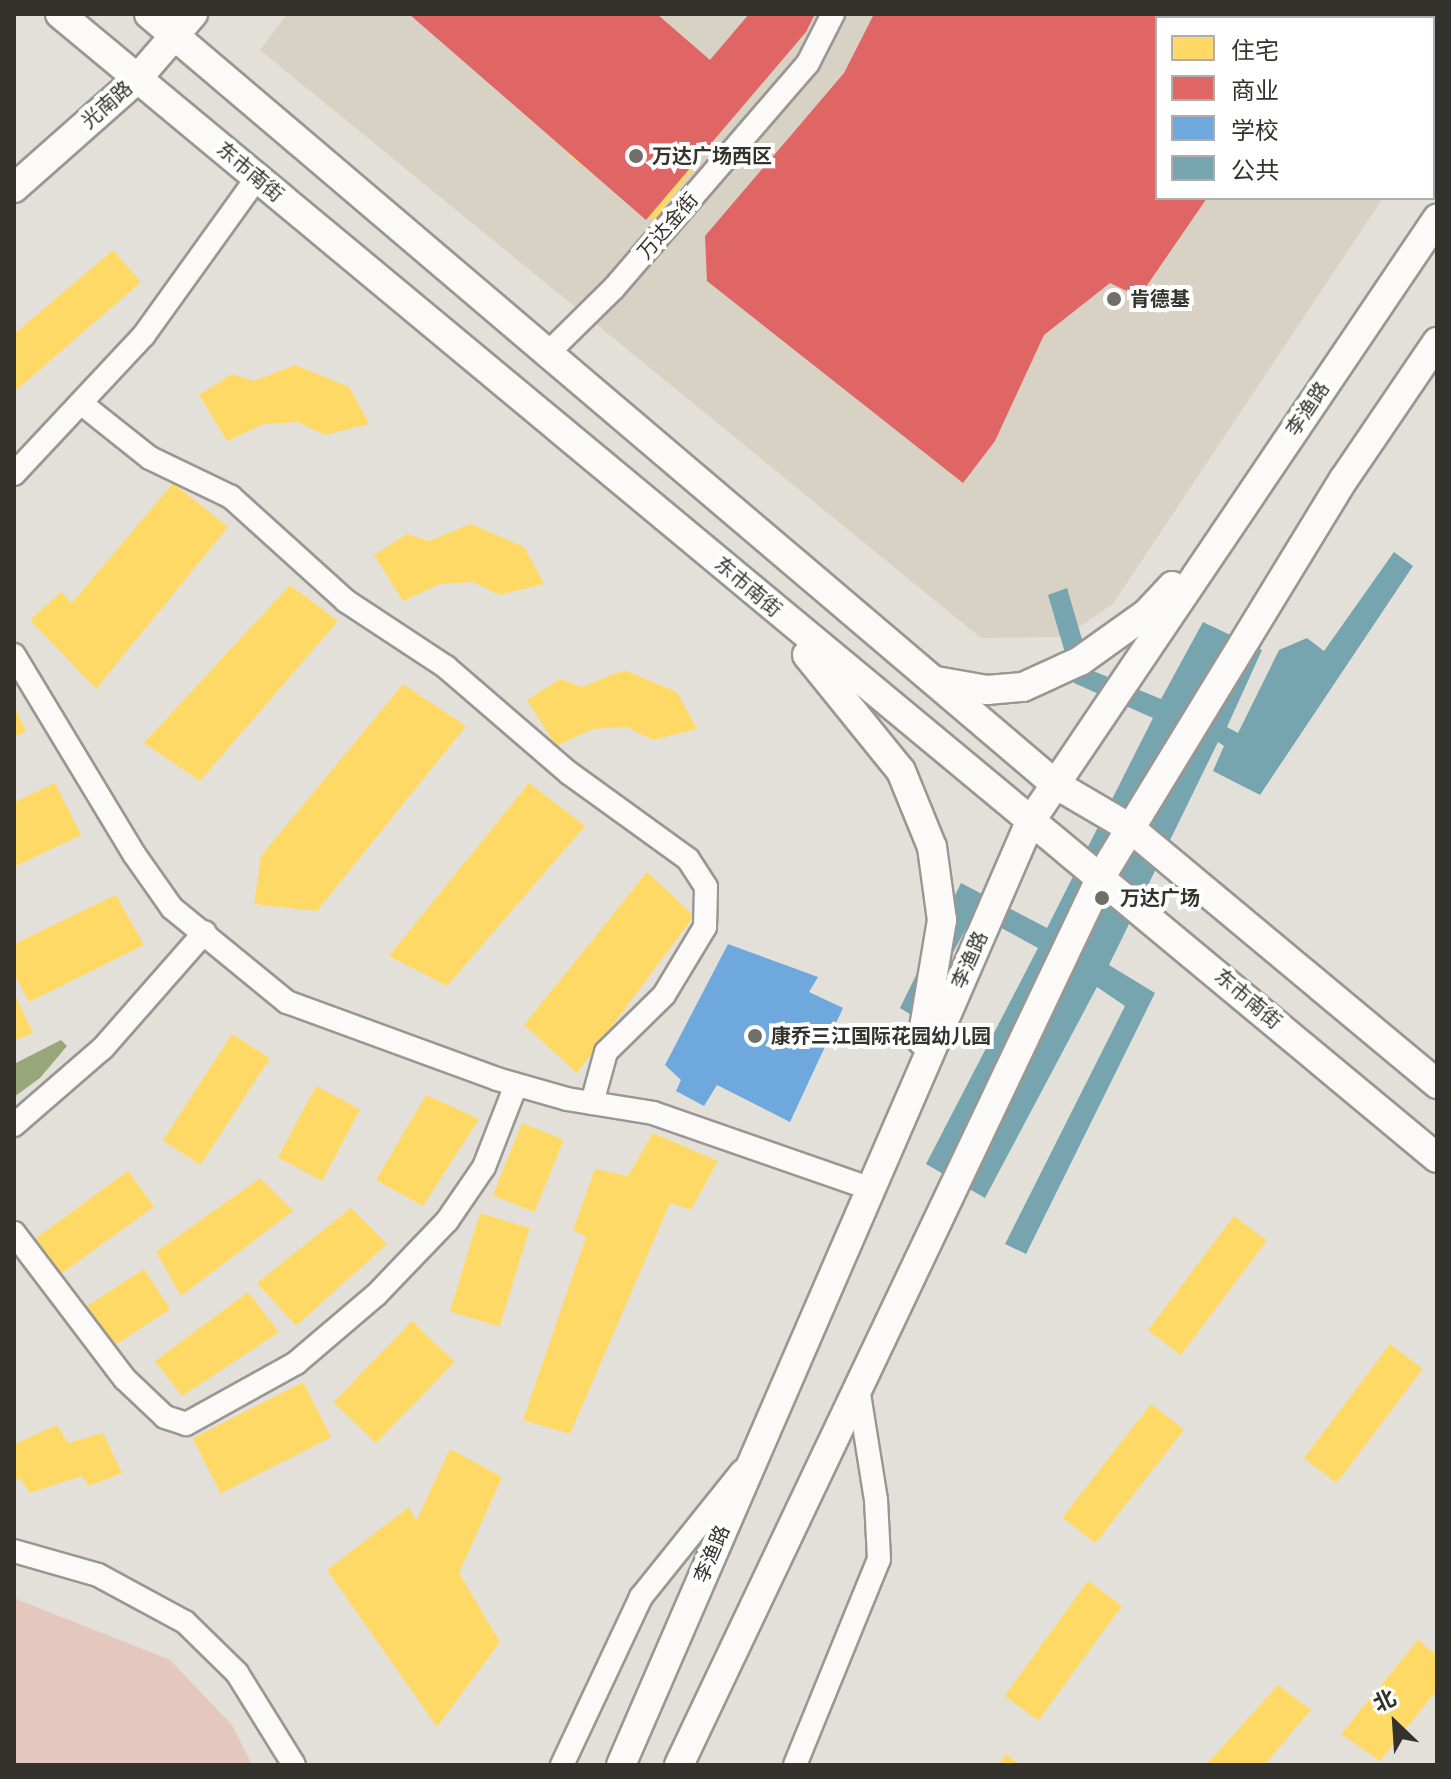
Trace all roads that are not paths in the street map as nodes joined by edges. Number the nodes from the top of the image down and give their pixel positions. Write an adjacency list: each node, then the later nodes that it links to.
1 (60, 14): 5 (main road, 东市南街)
2 (149, 14): 4 (main road)
3 (833, 14): 10 (street, 万达金街)
4 (185, 25): 5 (main road, 光南路); 10 (main road)
5 (137, 79): 6 (main road, 东市南街); 7 (main road, 光南路)
6 (257, 178): 11 (street); 14 (main road, 东市南街)
7 (14, 188)
8 (1437, 219): 13 (main road, 李渔路)
9 (1437, 342): 19 (main road)
10 (548, 353): 16 (main road)
11 (82, 404): 12 (street); 25 (street)
12 (14, 474)
13 (1228, 527): 16 (main road); 17 (main road, 李渔路)
14 (743, 583): 18 (main road, 东市南街); 24 (main road)
15 (14, 655): 21 (street)
16 (933, 680): 17 (main road)
17 (1055, 784): 18 (main road, 李渔路); 19 (main road)
18 (1030, 822): 20 (main road, 东市南街); 24 (main road, 李渔路)
19 (1130, 828): 20 (main road); 22 (main road)
20 (1102, 875): 27 (main road, 东市南街); 30 (main road)
21 (205, 932): 23 (street); 26 (street)
22 (1437, 1084)
23 (516, 1085): 25 (street); 29 (street)
24 (912, 1093): 28 (main road, 李渔路)
25 (592, 1103): 28 (street)
26 (14, 1125)
27 (1437, 1158)
28 (871, 1189): 31 (main road, 李渔路)
29 (14, 1233)
30 (858, 1387): 36 (main road); 37 (street)
31 (757, 1451): 34 (street); 35 (main road, 李渔路)
32 (14, 1551): 33 (street)
33 (294, 1765)
34 (562, 1765)
35 (621, 1765)
36 (679, 1765)
37 (795, 1765)

